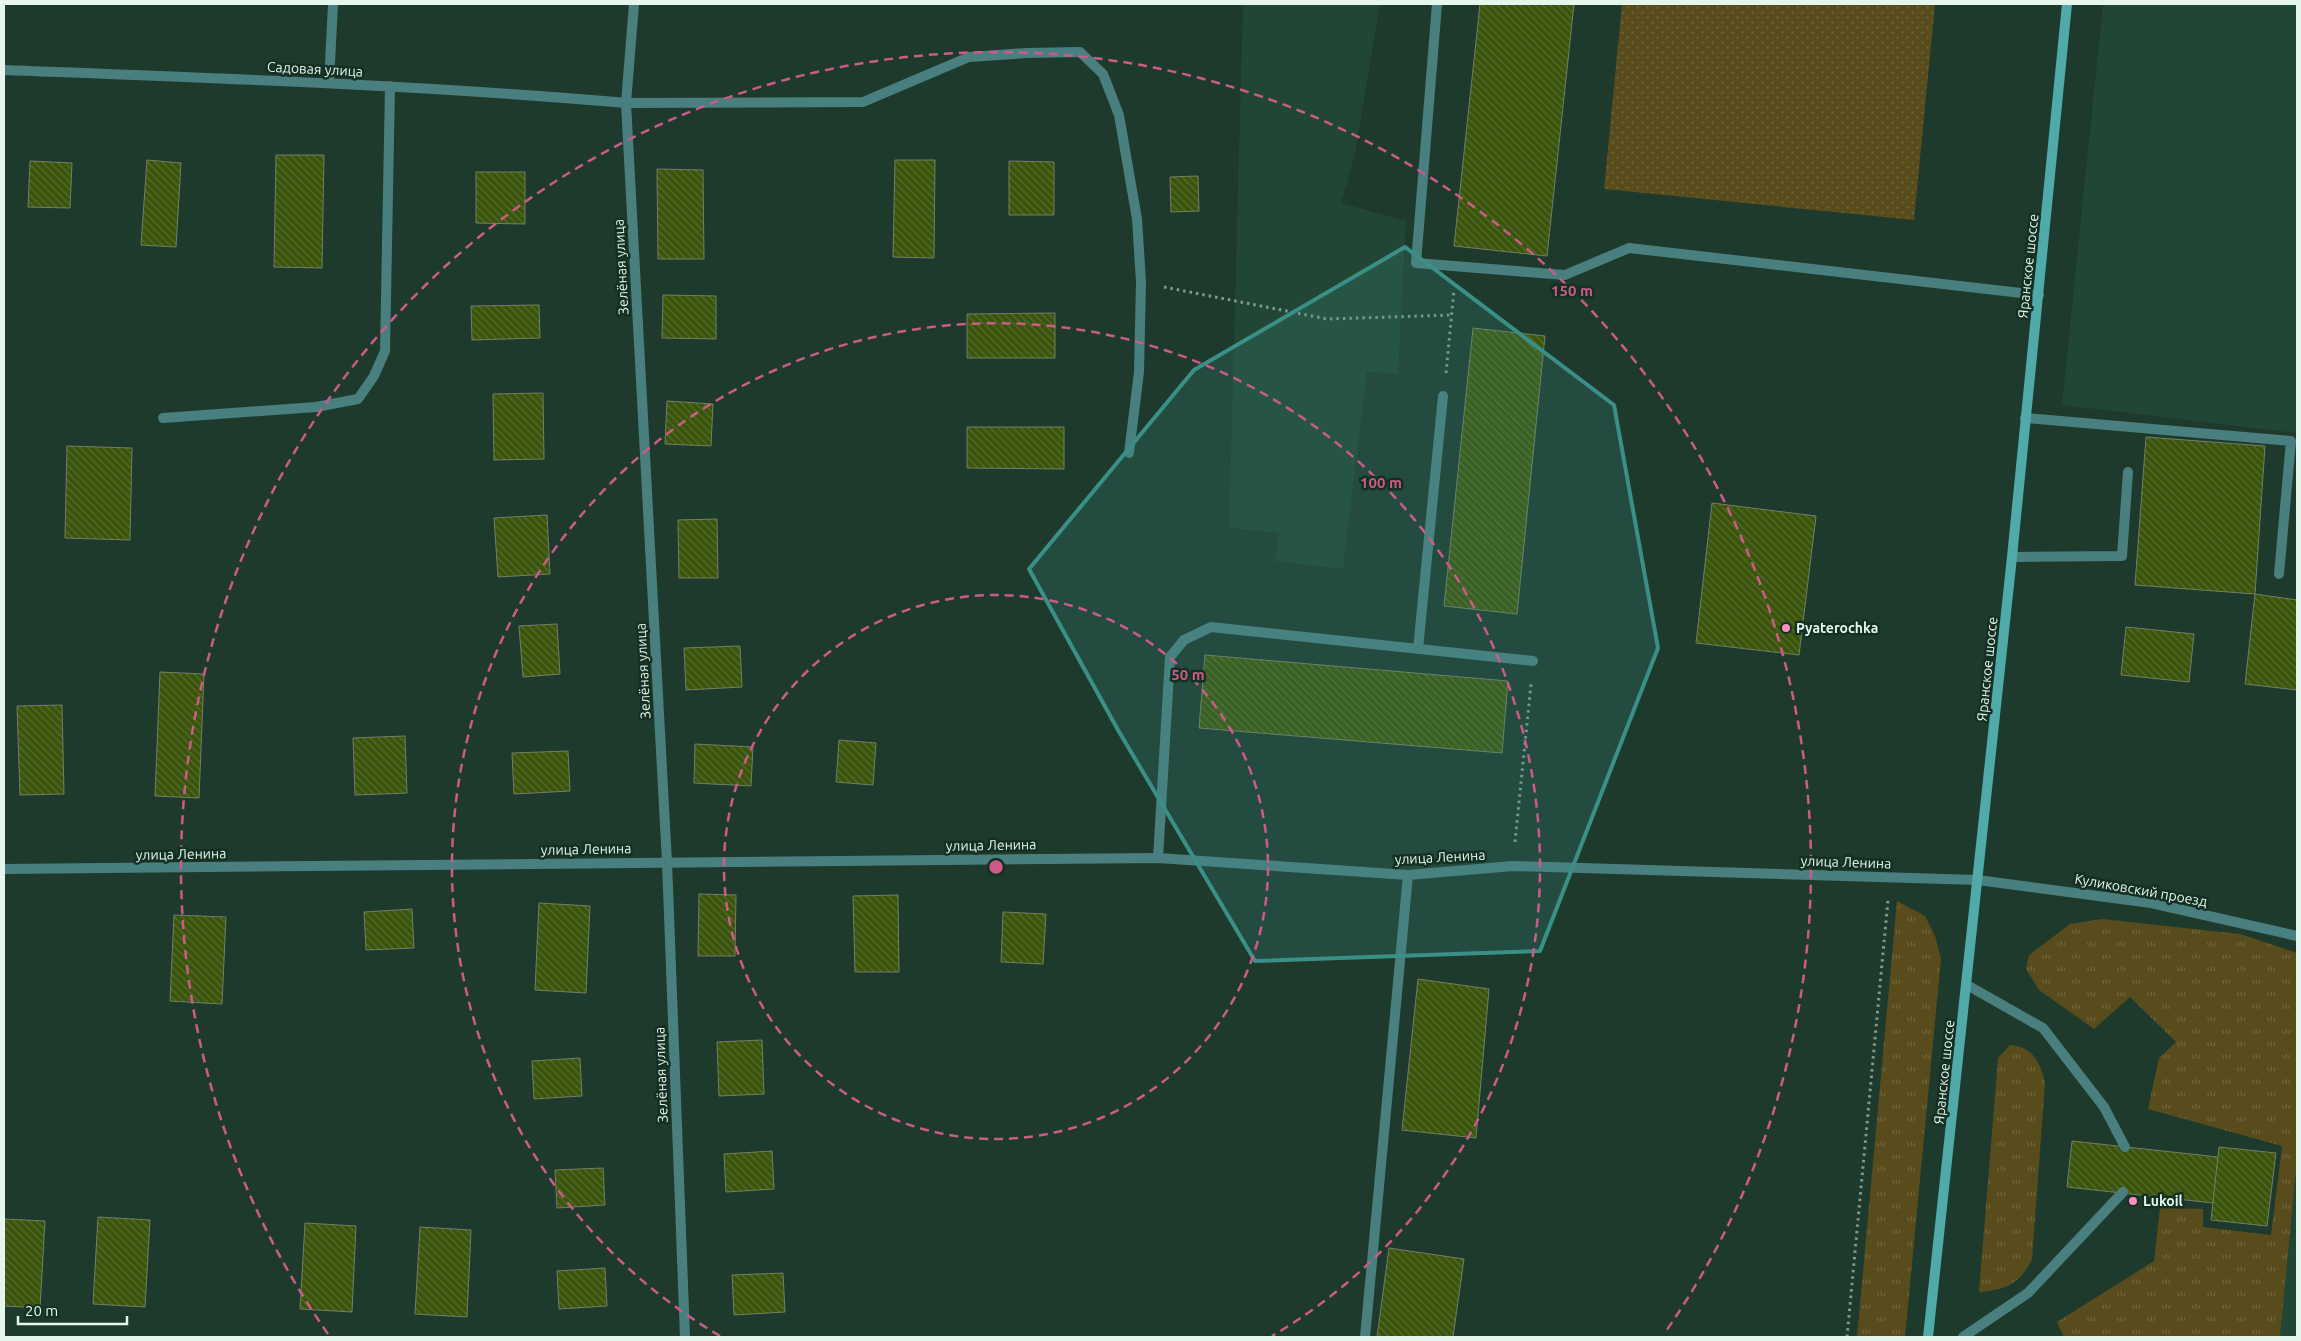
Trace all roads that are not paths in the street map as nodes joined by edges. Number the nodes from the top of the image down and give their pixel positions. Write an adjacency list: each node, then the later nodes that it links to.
1 (333, 4): 6 (street)
2 (634, 4): 8 (street, Зелёная улица)
3 (1437, 4): 9 (street)
4 (2067, 4): 9 (main road, Яранское шоссе)
5 (4, 70): 6 (street, Садовая улица)
6 (329, 83): 7 (street, Садовая улица)
7 (390, 86): 8 (street, Садовая улица); 11 (street)
8 (626, 103): 13 (street, Садовая улица); 20 (street, Зелёная улица)
9 (2039, 295): 12 (main road, Яранское шоссе)
10 (1443, 396): 17 (street)
11 (163, 418)
12 (2026, 418): 15 (main road, Яранское шоссе); 16 (street)
13 (1129, 453)
14 (2128, 472): 15 (street)
15 (2012, 557): 23 (main road, Яранское шоссе)
16 (2279, 574)
17 (1418, 649): 18 (street); 19 (street)
18 (1533, 661)
19 (1158, 858): 20 (street, улица Ленина); 22 (street, улица Ленина)
20 (667, 862): 21 (street, улица Ленина); 28 (street, Зелёная улица)
21 (4, 869)
22 (1408, 874): 23 (street, улица Ленина); 29 (street)
23 (1978, 880): 24 (street, Куликовский проезд); 25 (main road, Яранское шоссе)
24 (2297, 936)
25 (1967, 985): 26 (street); 30 (main road, Яранское шоссе)
26 (2125, 1147)
27 (2123, 1192): 31 (street)
28 (685, 1337)
29 (1365, 1337)
30 (1928, 1337)
31 (1963, 1337)

